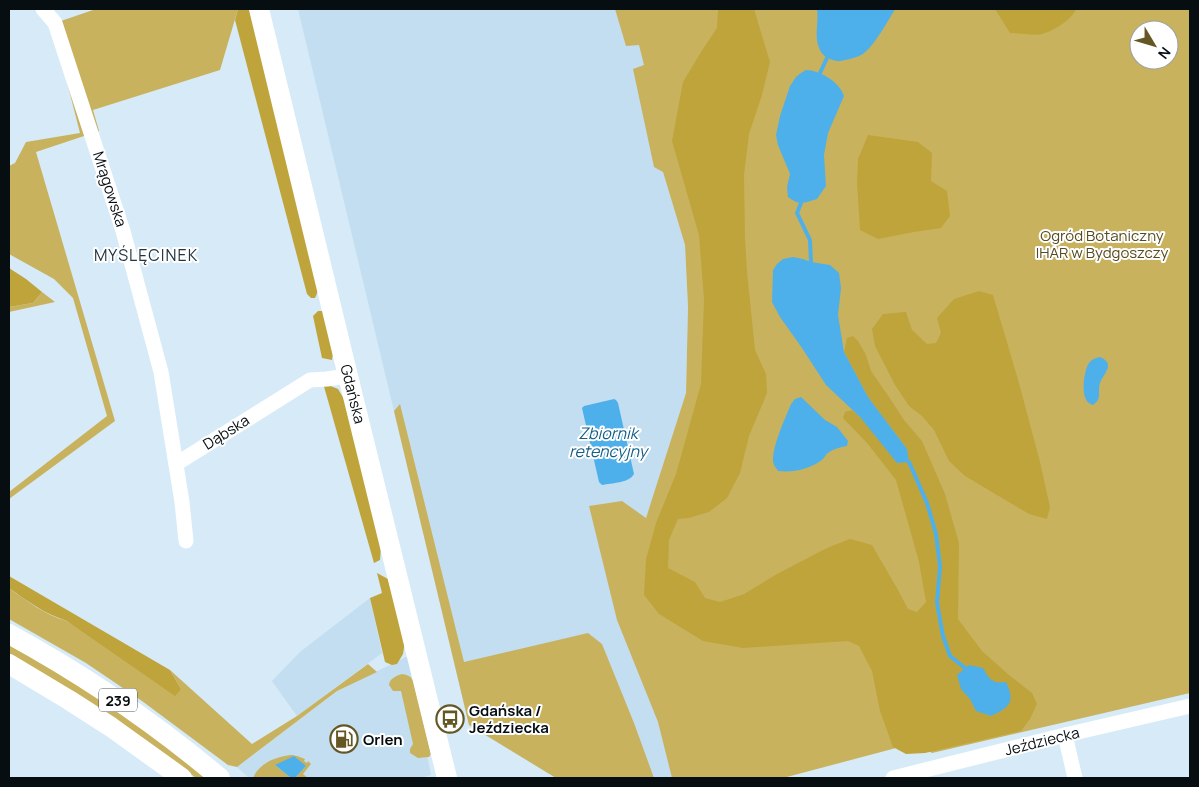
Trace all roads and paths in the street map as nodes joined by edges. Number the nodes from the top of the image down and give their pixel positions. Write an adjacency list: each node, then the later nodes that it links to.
1 (43, 9): 4 (street, Mrągowska)
2 (260, 9): 3 (main road, Gdańska)
3 (348, 376): 4 (street, Dąbska); 12 (main road, Gdańska)
4 (176, 464): 5 (street)
5 (186, 541)
6 (9, 634): 11 (main road, 239)
7 (9, 664): 10 (main road, 239)
8 (1190, 706): 9 (street, Jeździecka)
9 (1065, 735): 13 (street, Jeździecka); 14 (street)
10 (182, 778)
11 (220, 778)
12 (447, 778)
13 (893, 778)
14 (1074, 778)

